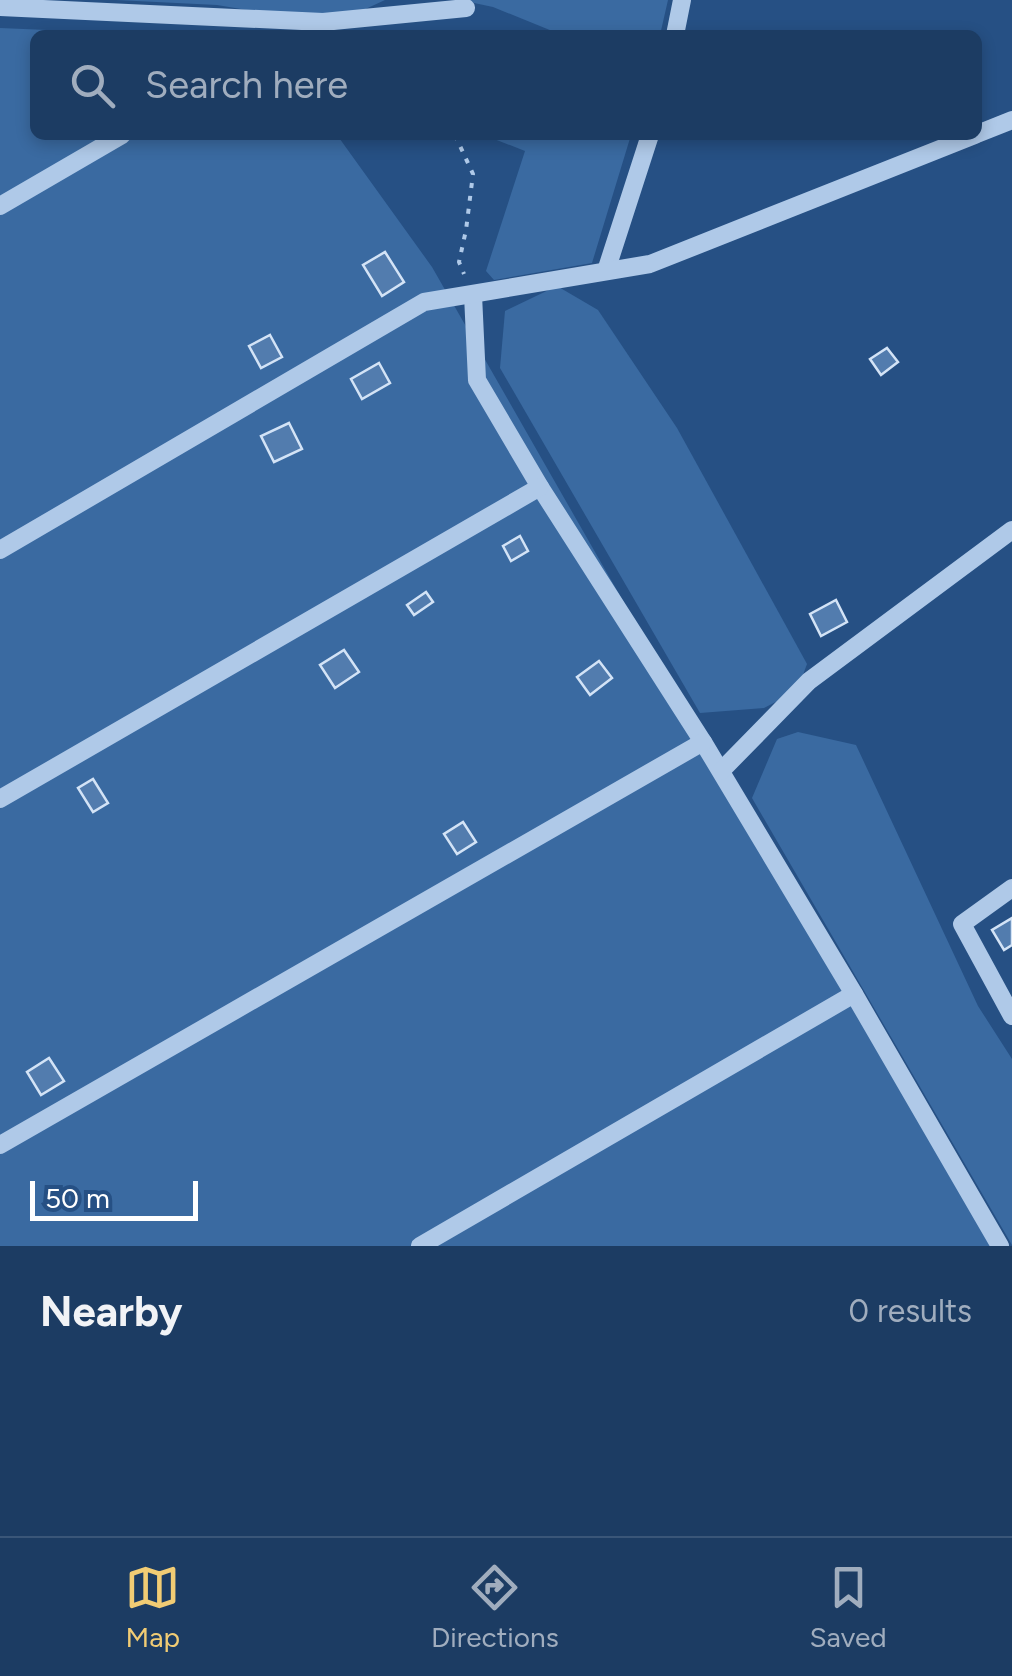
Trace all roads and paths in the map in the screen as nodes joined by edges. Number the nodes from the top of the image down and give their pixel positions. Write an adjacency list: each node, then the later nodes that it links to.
1 (682, 0): 6 (street)
2 (0, 7): 4 (street)
3 (466, 8): 4 (street)
4 (323, 22): 5 (street)
5 (309, 30)
6 (676, 30)
7 (1012, 120): 8 (street)
8 (982, 132)
9 (113, 140): 13 (street)
10 (457, 140): 15 (path)
11 (648, 140): 14 (street)
12 (963, 140): 14 (street)
13 (0, 206)
14 (606, 272): 15 (street)
15 (473, 295): 16 (street); 18 (street)
16 (540, 488): 19 (street); 21 (street)
17 (1012, 530): 20 (street)
18 (0, 550)
19 (703, 742): 20 (street); 25 (street)
20 (720, 772): 23 (street)
21 (0, 799)
22 (1012, 888): 24 (street)
23 (854, 994): 26 (street); 27 (street)
24 (1012, 1016)
25 (0, 1145)
26 (420, 1246)
27 (1000, 1246)

